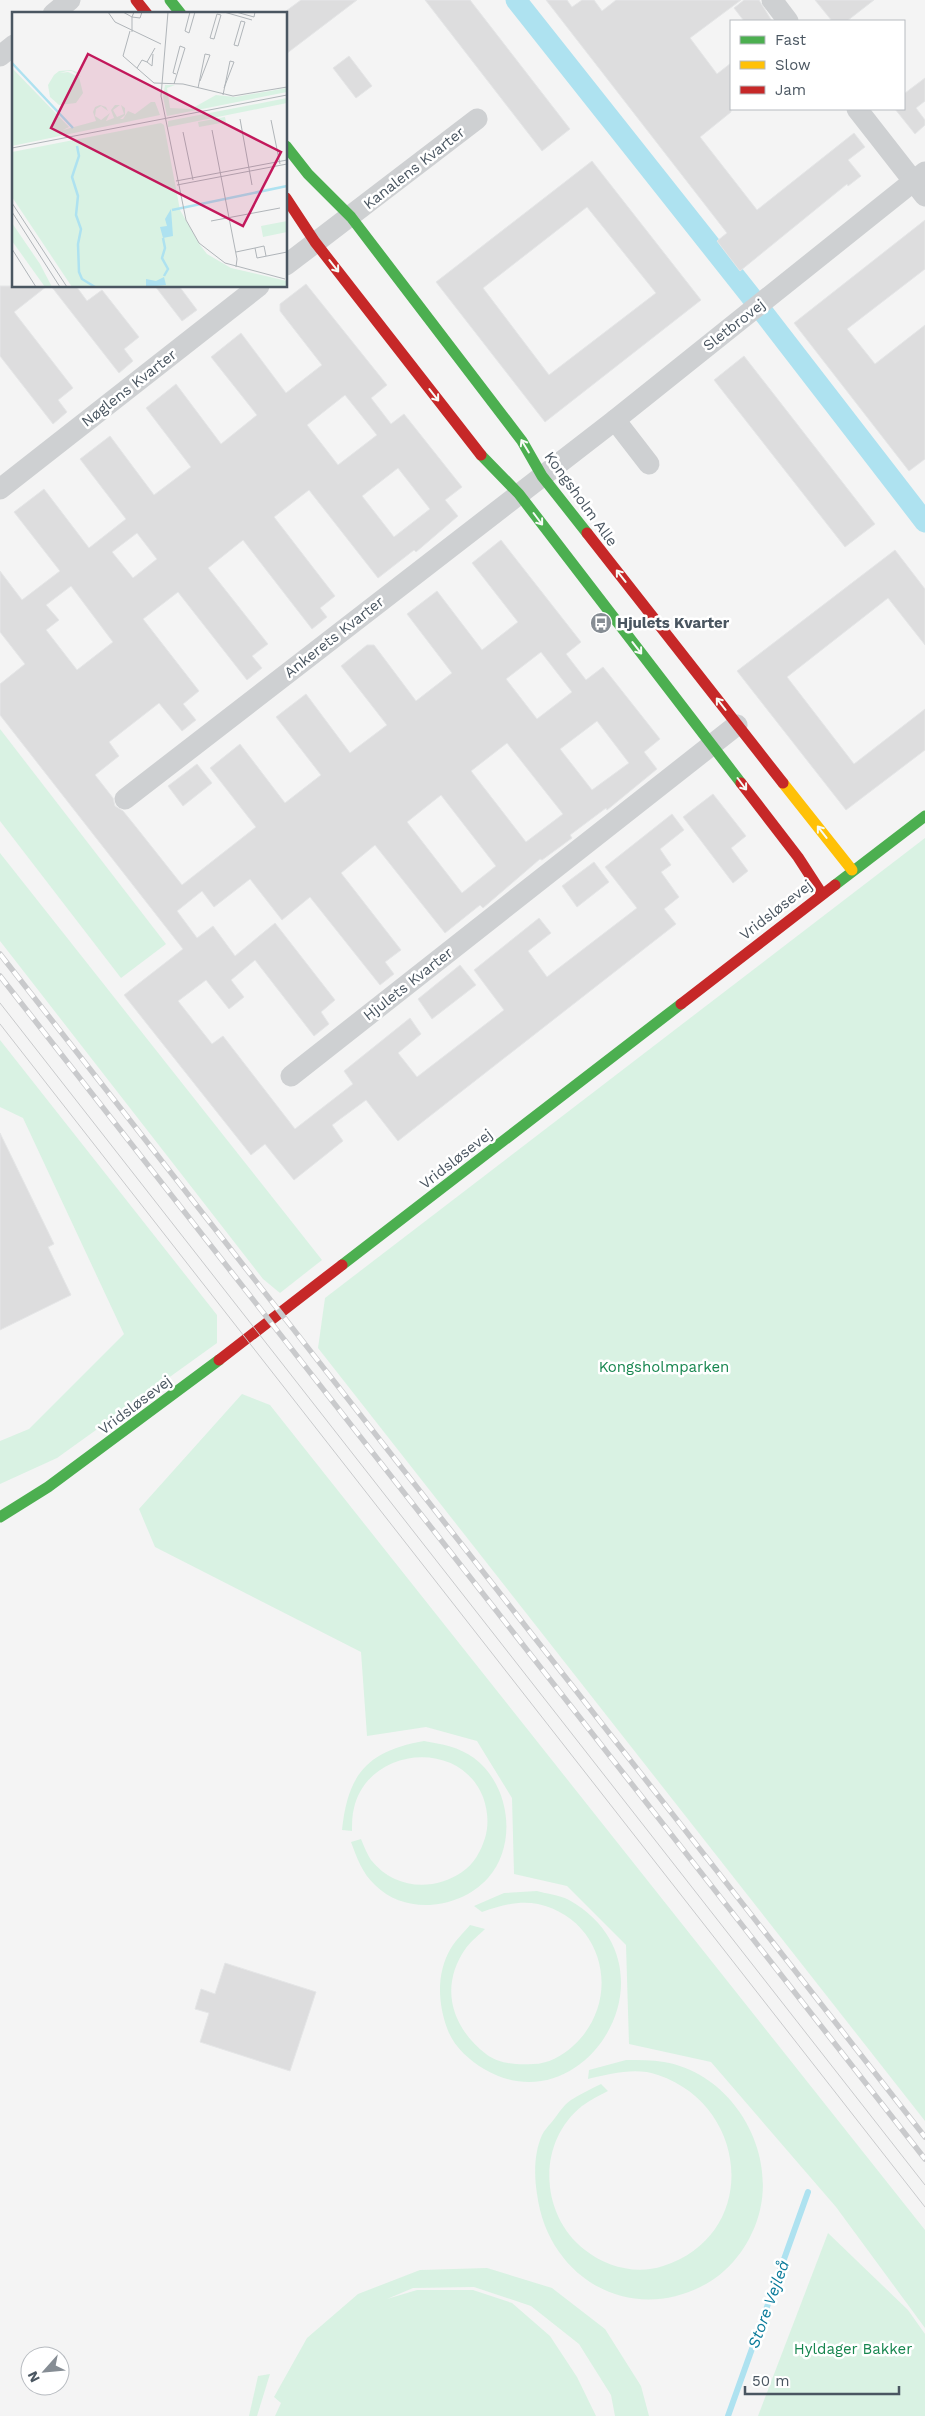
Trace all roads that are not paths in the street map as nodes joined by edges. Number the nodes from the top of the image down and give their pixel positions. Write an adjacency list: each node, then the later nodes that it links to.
1 (70, 0): 5 (street)
2 (136, 0): 6 (street)
3 (170, 0): 7 (street)
4 (772, 0): 8 (street)
5 (55, 12)
6 (145, 12)
7 (179, 12)
8 (787, 20)
9 (12, 47): 10 (street)
10 (0, 56)
11 (858, 110): 14 (street)
12 (477, 119): 16 (street, Kanalens Kvarter)
13 (288, 149): 16 (street, Kongsholm Alle)
14 (921, 183): 20 (street, Sletbrovej)
15 (288, 201): 17 (street)
16 (350, 216): 17 (street); 22 (street, Kongsholm Alle, one-way to 16)
17 (315, 242): 18 (street); 24 (street, one-way to 24)
18 (288, 262)
19 (256, 288): 23 (street, Nøglens Kvarter)
20 (615, 420): 21 (street); 22 (street, Sletbrovej)
21 (649, 464)
22 (542, 476): 24 (street, Ankerets Kvarter); 25 (street, Kongsholm Alle, one-way to 22)
23 (0, 489)
24 (519, 494): 26 (street, one-way to 26); 27 (street, Ankerets Kvarter)
25 (737, 725): 26 (street, Hjulets Kvarter); 29 (street, Kongsholm Alle, one-way to 25)
26 (712, 745): 30 (street, one-way to 30); 31 (street, Hjulets Kvarter)
27 (125, 799)
28 (925, 816): 29 (street, Vridsløsevej)
29 (852, 870): 30 (street, Vridsløsevej)
30 (822, 894): 32 (street, Vridsløsevej)
31 (291, 1076)
32 (0, 1517)

